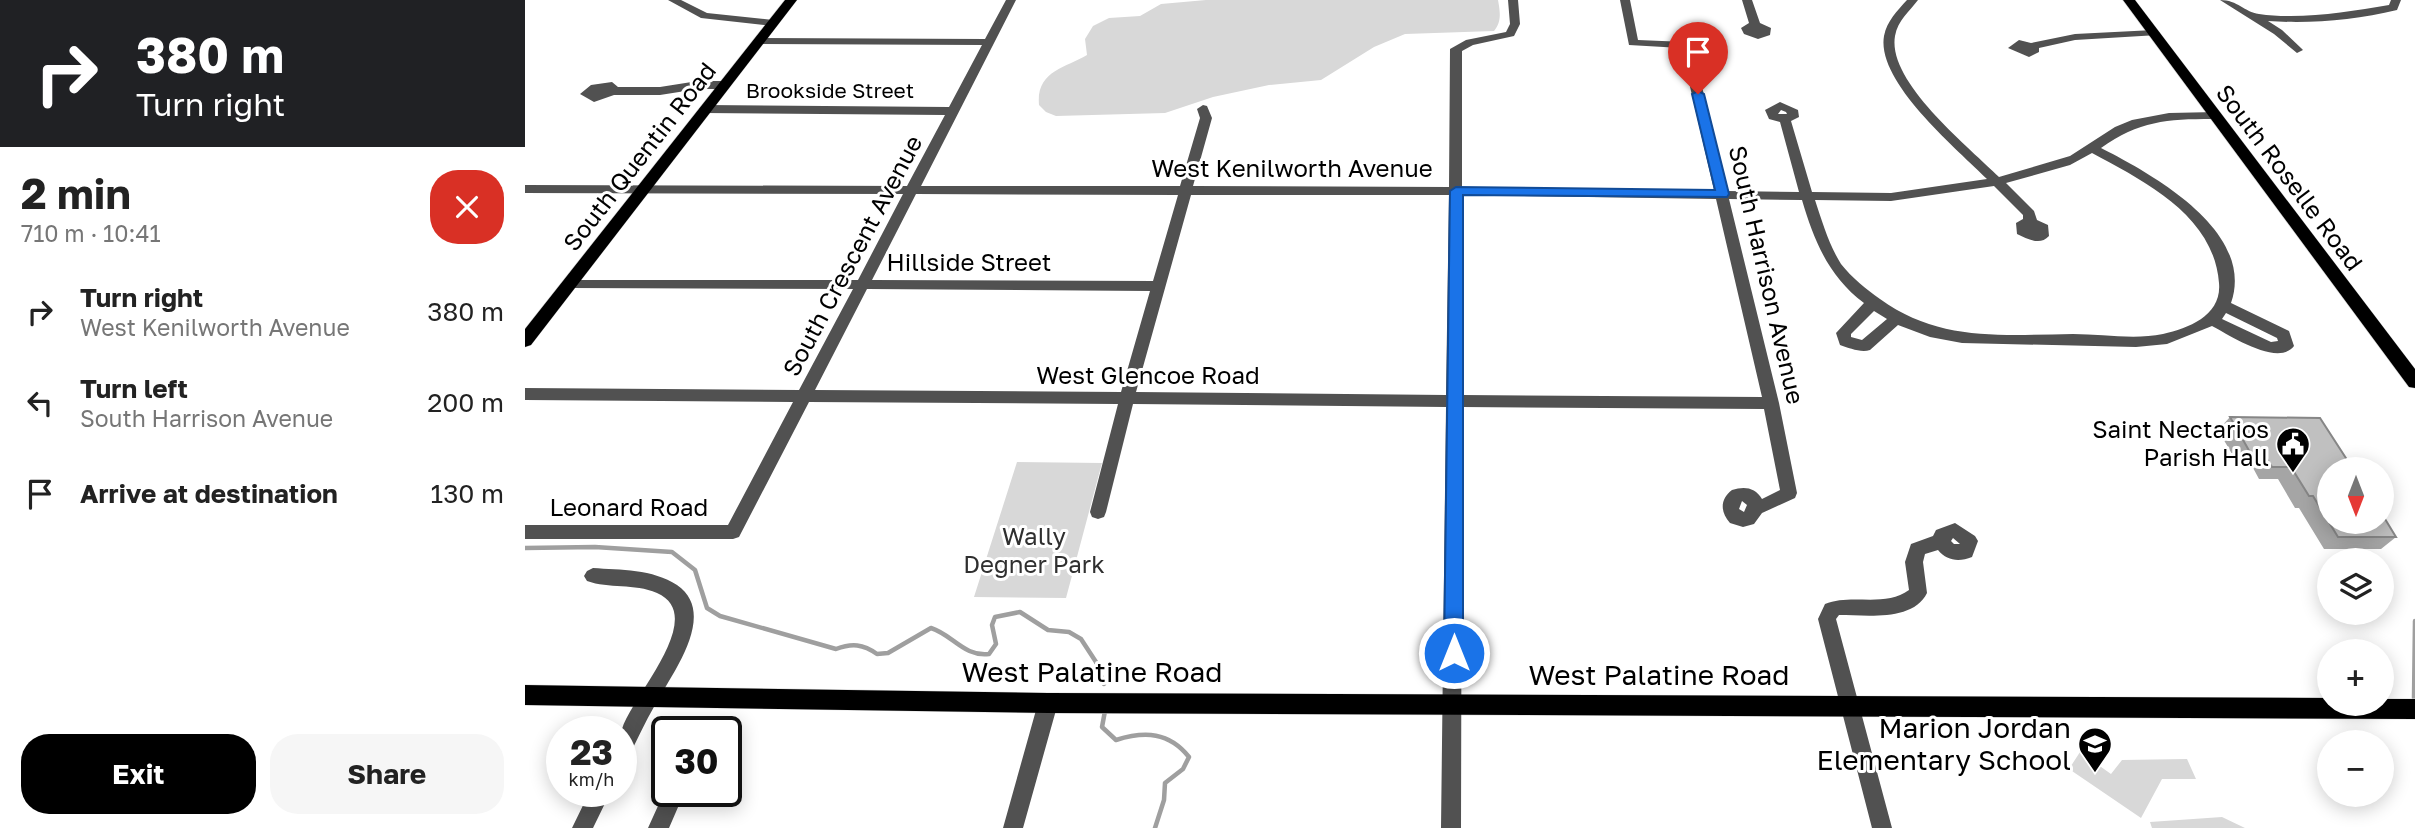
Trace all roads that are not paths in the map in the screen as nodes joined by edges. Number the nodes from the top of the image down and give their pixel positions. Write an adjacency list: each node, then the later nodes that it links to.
1 (673, 0): 12 (street)
2 (791, 0): 12 (main road, South Quentin Road)
3 (1011, 0): 16 (street, South Crescent Avenue)
4 (1513, 0): 31 (street)
5 (1625, 0): 33 (street, South Harrison Avenue)
6 (1747, 0): 13 (street)
7 (1913, 0): 27 (street)
8 (2129, 0): 14 (main road, South Roselle Road)
9 (2225, 0): 11 (street)
10 (2396, 0): 11 (street)
11 (2255, 17): 18 (street)
12 (773, 23): 15 (main road, South Quentin Road)
13 (1755, 25)
14 (2154, 33): 17 (street); 24 (main road, South Roselle Road)
15 (759, 41): 16 (street); 19 (main road, South Quentin Road)
16 (990, 42): 23 (street, South Crescent Avenue)
17 (2031, 46)
18 (2297, 50)
19 (724, 85): 20 (street); 22 (main road, South Quentin Road)
20 (612, 91)
21 (1203, 108): 32 (street)
22 (705, 109): 23 (street, Brookside Street); 28 (main road, South Quentin Road)
23 (954, 111): 30 (street, South Crescent Avenue)
24 (2212, 115): 26 (street, West Kenilworth Avenue); 44 (main road, South Roselle Road)
25 (1785, 120): 34 (street)
26 (2092, 148): 27 (street, West Kenilworth Avenue); 40 (street)
27 (1996, 181): 34 (street, West Kenilworth Avenue); 35 (street)
28 (643, 188): 29 (street, West Kenilworth Avenue); 30 (street, West Kenilworth Avenue); 36 (main road, South Quentin Road)
29 (525, 189)
30 (912, 190): 32 (street, West Kenilworth Avenue); 37 (street, South Crescent Avenue)
31 (1456, 191): 32 (street, West Kenilworth Avenue); 33 (street, West Kenilworth Avenue); 49 (street)
32 (1185, 192): 38 (street)
33 (1722, 194): 34 (street, West Kenilworth Avenue); 50 (street, South Harrison Avenue)
34 (1810, 197): 39 (street)
35 (2031, 222)
36 (571, 283): 37 (street, Hillside Street); 43 (main road, South Quentin Road)
37 (863, 285): 38 (street, Hillside Street); 47 (street, South Crescent Avenue)
38 (1157, 286): 48 (street)
39 (1874, 302): 41 (street); 41 (street)
40 (2222, 305): 42 (street); 42 (street)
41 (1898, 317): 42 (street)
42 (2212, 320)
43 (525, 341)
44 (2409, 367): 45 (main road, South Roselle Road)
45 (2415, 382)
46 (525, 394): 47 (street, West Glencoe Road)
47 (805, 397): 48 (street, West Glencoe Road); 54 (street, South Crescent Avenue)
48 (1127, 398): 49 (street, West Glencoe Road); 52 (street)
49 (1455, 400): 50 (street, West Glencoe Road); 60 (street)
50 (1771, 403): 51 (street, South Harrison Avenue)
51 (1757, 507)
52 (1098, 512)
53 (525, 532): 54 (street, Leonard Road)
54 (733, 532)
55 (1942, 543): 61 (street)
56 (593, 576): 58 (street)
57 (525, 695): 58 (main road, West Palatine Road)
58 (649, 696): 59 (main road, West Palatine Road); 63 (street)
59 (1048, 702): 60 (main road, West Palatine Road); 68 (street)
60 (1453, 704): 61 (main road, West Palatine Road); 69 (street)
61 (1849, 705): 62 (main road, West Palatine Road); 70 (street)
62 (2415, 709)
63 (637, 720)
64 (593, 807): 66 (street)
65 (668, 807): 67 (street)
66 (582, 828)
67 (658, 828)
68 (1013, 828)
69 (1451, 828)
70 (1882, 828)

